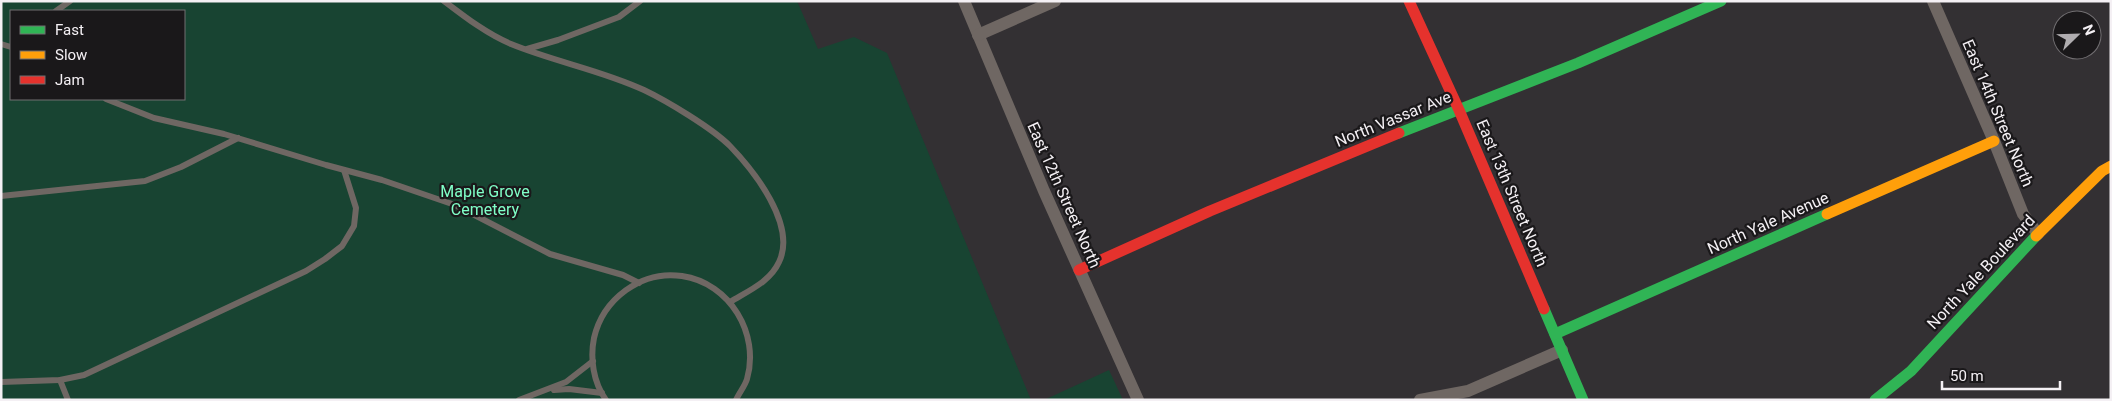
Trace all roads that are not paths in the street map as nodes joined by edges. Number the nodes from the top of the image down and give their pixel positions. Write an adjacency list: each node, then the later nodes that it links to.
1 (70, 1): 9 (lane)
2 (444, 1): 11 (lane)
3 (640, 1): 11 (lane)
4 (964, 1): 10 (street, East 12th Street North)
5 (1056, 1): 10 (street)
6 (1409, 1): 13 (street, East 13th Street North)
7 (1721, 1): 13 (street, North Vassar Ave)
8 (1933, 1): 15 (street, East 14th Street North)
9 (57, 10)
10 (978, 35): 20 (street, East 12th Street North)
11 (526, 49): 22 (lane)
12 (109, 100): 14 (lane)
13 (1459, 110): 20 (street, North Vassar Ave); 23 (street, East 13th Street North)
14 (238, 138): 17 (lane); 18 (lane)
15 (1994, 141): 19 (street, East 14th Street North); 23 (street, North Yale Avenue)
16 (2111, 166): 19 (street, North Yale Boulevard)
17 (344, 170): 21 (lane); 26 (lane)
18 (1, 196)
19 (2038, 234): 37 (street, North Yale Boulevard)
20 (1079, 270): 34 (street, East 12th Street North)
21 (639, 283): 22 (lane); 25 (lane)
22 (730, 302): 33 (lane)
23 (1555, 334): 24 (street, East 13th Street North)
24 (1562, 350): 35 (street); 36 (street, East 13th Street North)
25 (593, 360): 28 (lane); 29 (lane)
26 (60, 380): 27 (lane); 30 (lane)
27 (1, 382)
28 (548, 390): 29 (lane); 31 (lane)
29 (602, 392): 32 (lane)
30 (68, 400)
31 (519, 400)
32 (606, 400)
33 (736, 400)
34 (1138, 400)
35 (1420, 400)
36 (1583, 400)
37 (1875, 400)

